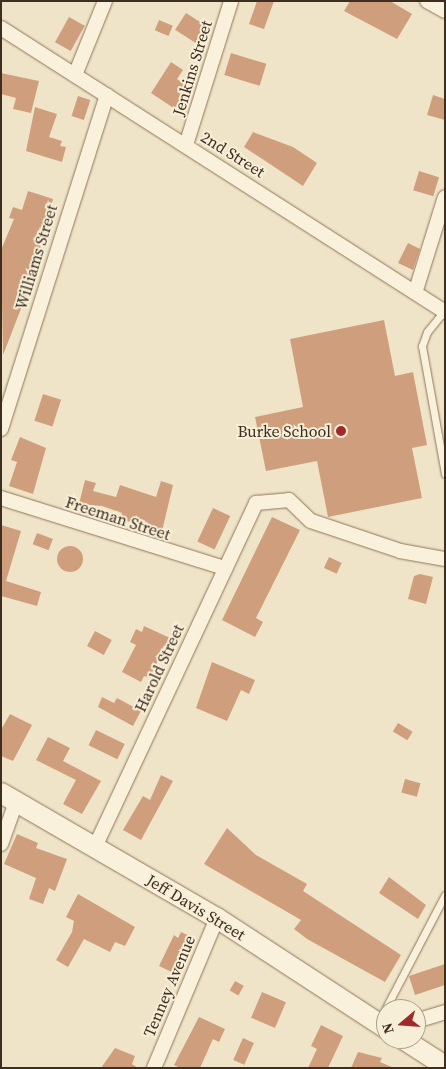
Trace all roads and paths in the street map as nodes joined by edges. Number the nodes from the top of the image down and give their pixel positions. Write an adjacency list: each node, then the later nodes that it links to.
1 (105, 1): 6 (street)
2 (231, 1): 8 (street, Jenkins Street)
3 (427, 1): 4 (street)
4 (445, 11)
5 (1, 28): 6 (street, 2nd Street)
6 (75, 75): 7 (street, 2nd Street)
7 (108, 95): 8 (street, 2nd Street); 12 (street, Williams Street)
8 (186, 145): 10 (street, 2nd Street)
9 (445, 197): 10 (street)
10 (416, 290): 11 (street, 2nd Street)
11 (444, 312): 13 (lane)
12 (1, 429)
13 (445, 474)
14 (1, 498): 16 (street, Freeman Street)
15 (445, 559): 16 (street, Harold Street)
16 (225, 568): 19 (street, Harold Street)
17 (9, 798): 18 (street); 19 (street, Jeff Davis Street)
18 (1, 844)
19 (95, 847): 21 (street, Jeff Davis Street)
20 (445, 895): 22 (lane)
21 (217, 918): 25 (street, Jeff Davis Street); 28 (street, Tenney Avenue)
22 (395, 999)
23 (445, 1012): 24 (street)
24 (426, 1018)
25 (376, 1021)
26 (419, 1049): 27 (street)
27 (445, 1066)
28 (154, 1068)

